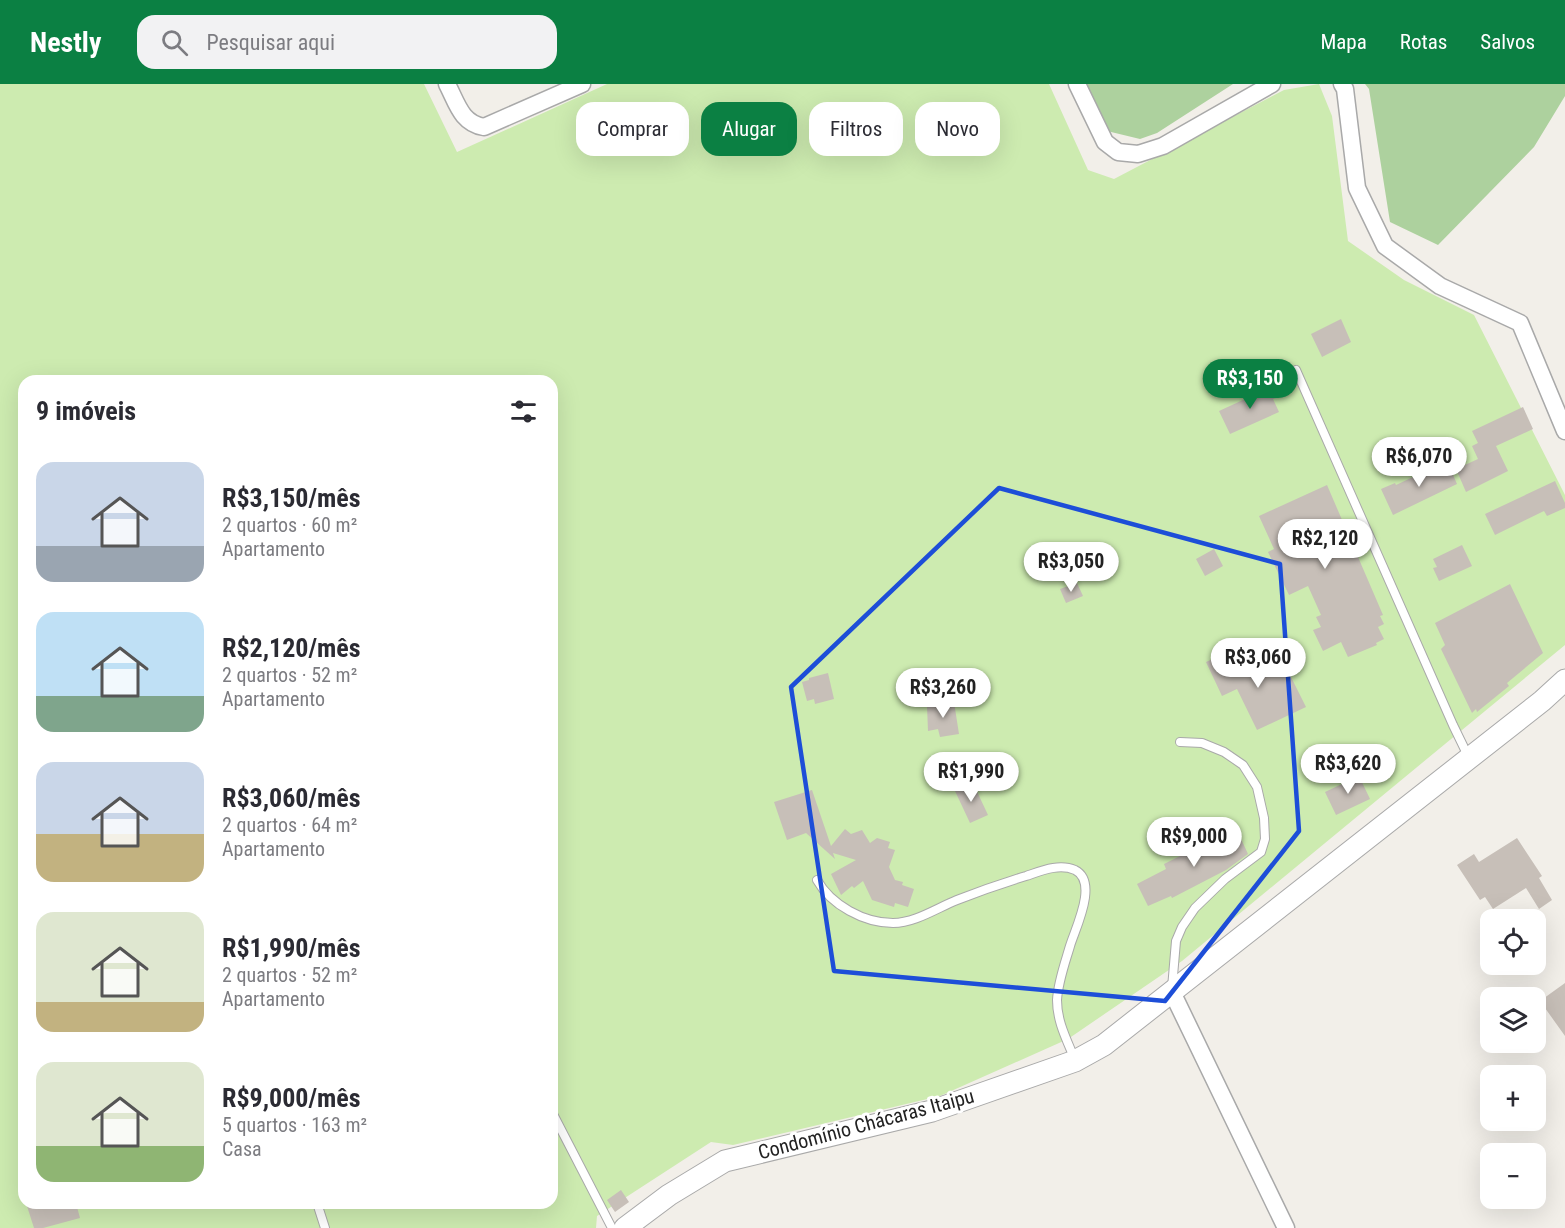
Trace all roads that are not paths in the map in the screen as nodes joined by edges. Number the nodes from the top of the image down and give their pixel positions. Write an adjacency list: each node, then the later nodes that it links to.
1 (447, 84): 2 (street)
2 (582, 84)
3 (1077, 84): 4 (street)
4 (1272, 84)
5 (1342, 84): 7 (street)
6 (1296, 370): 10 (lane)
7 (1565, 431)
8 (1565, 680): 10 (street, Condomínio Chácaras Itaipu)
9 (1180, 742): 12 (lane)
10 (1470, 758): 12 (street, Condomínio Chácaras Itaipu)
11 (817, 880): 13 (lane)
12 (1172, 992): 13 (street, Condomínio Chácaras Itaipu); 19 (street)
13 (1076, 1060): 18 (street, Condomínio Chácaras Itaipu)
14 (558, 1124): 17 (lane)
15 (318, 1209): 16 (lane)
16 (325, 1228)
17 (612, 1228)
18 (624, 1228)
19 (1286, 1228)

